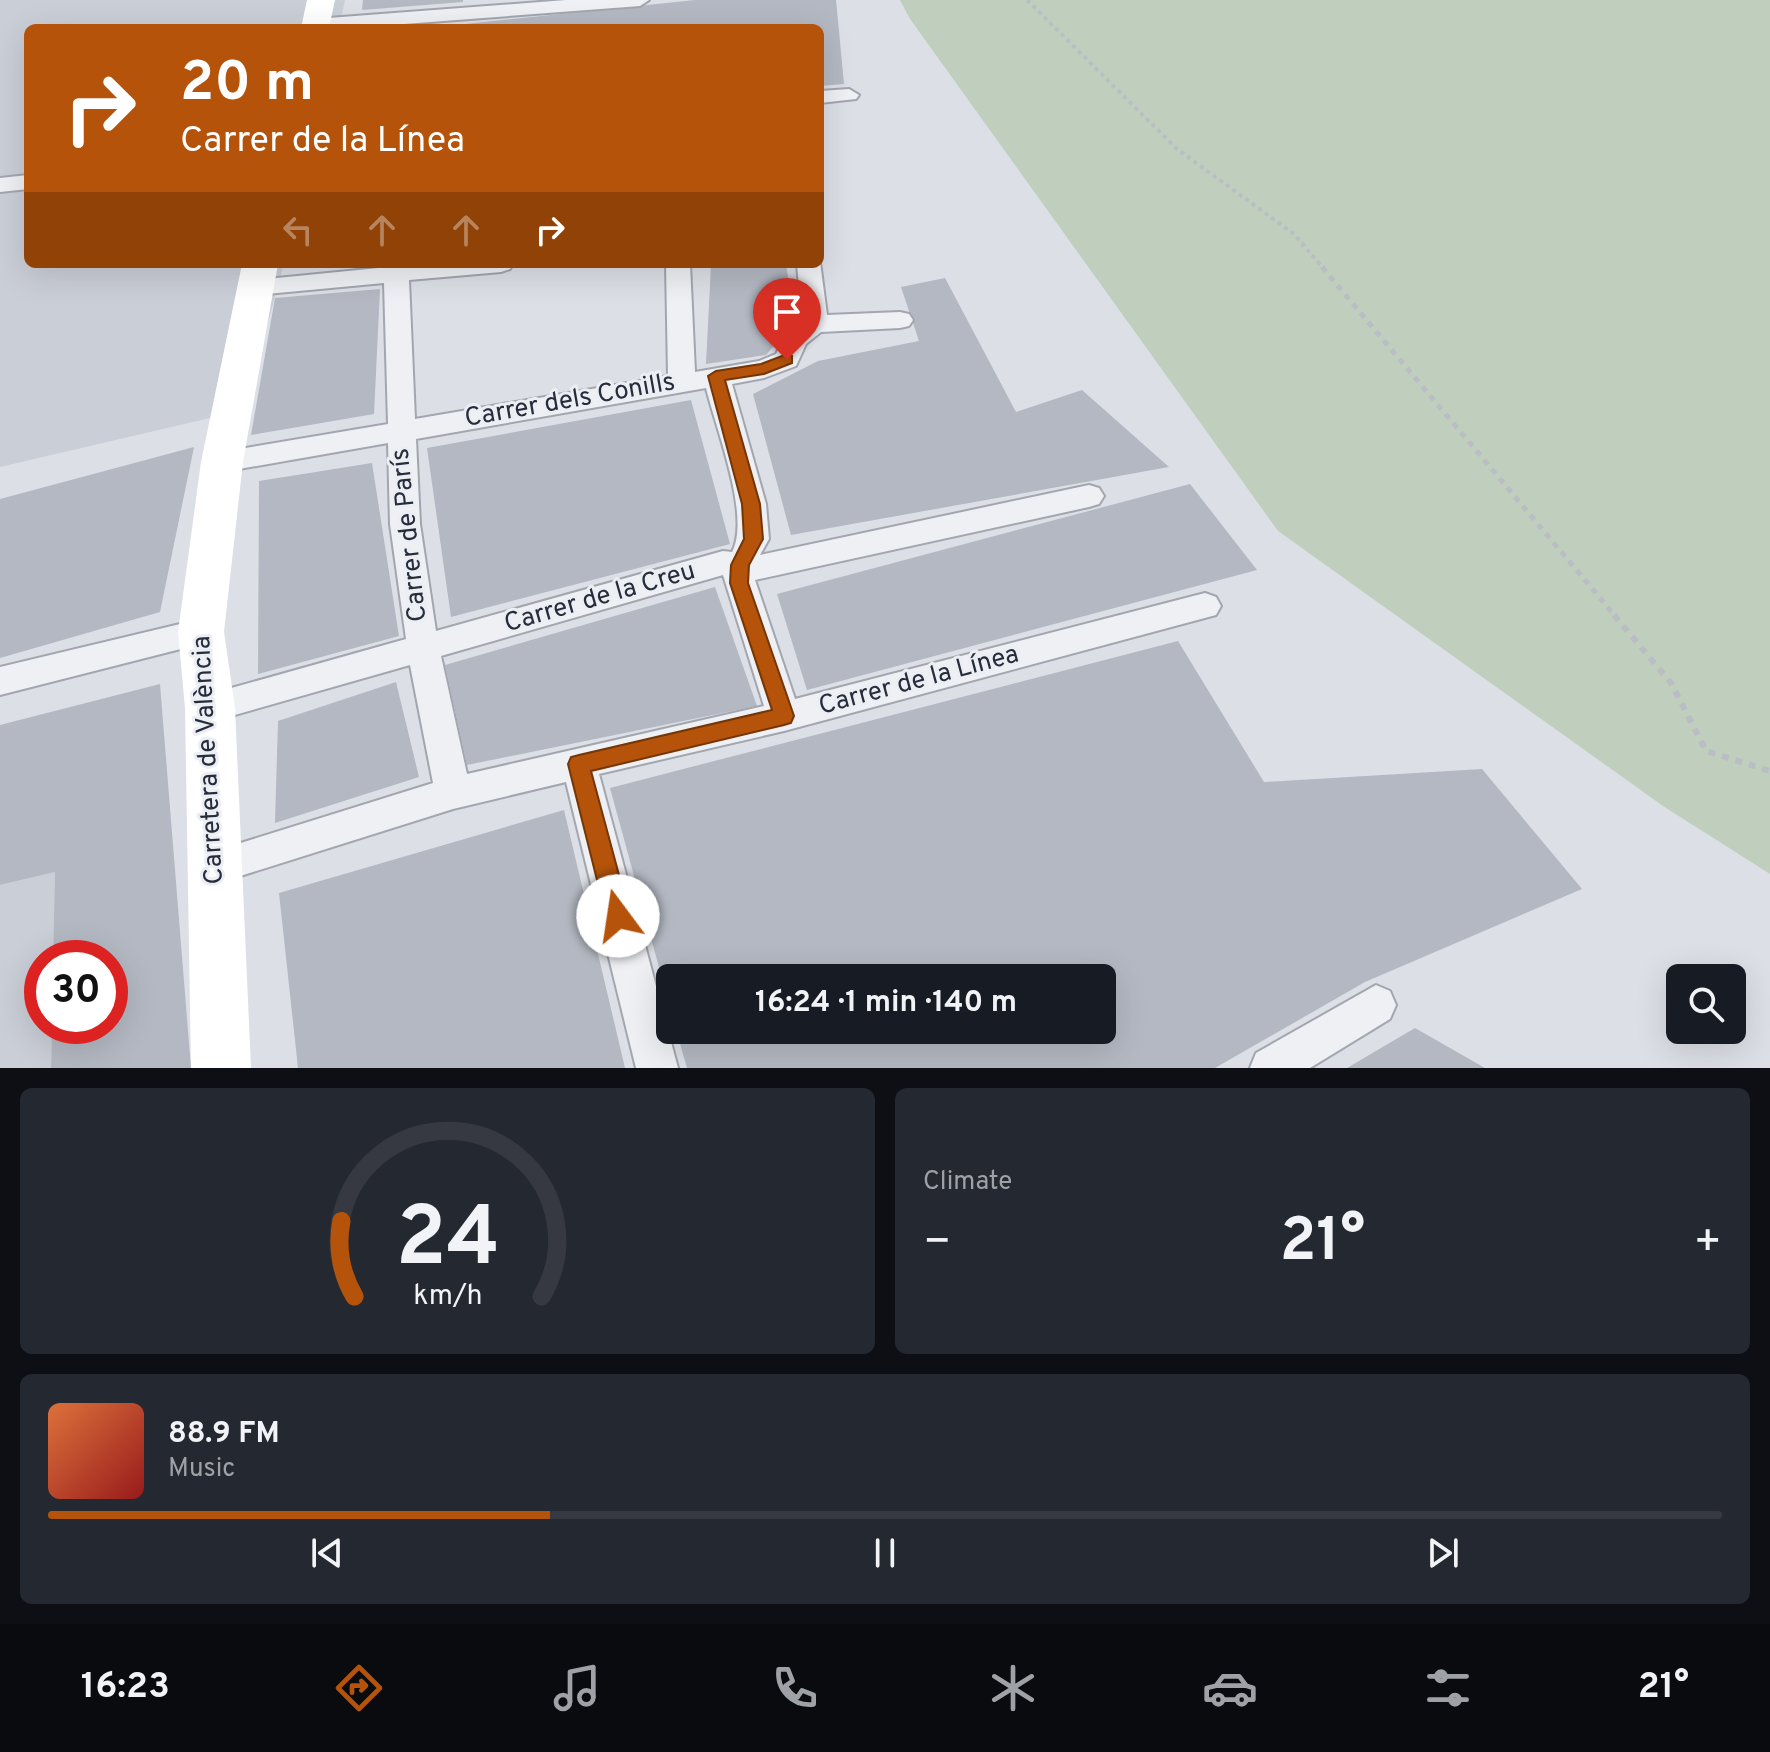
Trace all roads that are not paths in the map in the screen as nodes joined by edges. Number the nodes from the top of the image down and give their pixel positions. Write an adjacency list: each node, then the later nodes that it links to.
1 (640, 0): 2 (street)
2 (317, 18)
3 (849, 95): 4 (street)
4 (824, 97)
5 (24, 182): 6 (street)
6 (0, 185)
7 (459, 268): 10 (street)
8 (678, 268): 15 (street)
9 (809, 268): 13 (street)
10 (396, 274): 11 (street); 16 (street, Carrer de París)
11 (258, 276): 17 (street, Carretera de València)
12 (900, 320): 13 (street)
13 (815, 324): 14 (street, Carrer dels Conills)
14 (716, 376): 15 (street, Carrer dels Conills); 19 (street)
15 (682, 381): 16 (street, Carrer dels Conills)
16 (400, 430): 17 (street, Carrer dels Conills); 22 (street, Carrer de París)
17 (222, 462): 21 (street, Carretera de València)
18 (1089, 496): 19 (street, Carrer de la Creu)
19 (740, 565): 22 (street, Carrer de la Creu); 25 (street)
20 (1205, 606): 25 (street, Carrer de la Línea)
21 (201, 632): 23 (street); 24 (street, Carretera de València)
22 (423, 648): 24 (street, Carrer de la Creu); 27 (street, Carrer de París)
23 (0, 681)
24 (210, 708): 28 (street, Carretera de València)
25 (784, 716): 26 (street, Carrer de la Línea)
26 (579, 764): 27 (street, Carrer de la Línea); 31 (street)
27 (453, 793): 28 (street, Carrer de la Línea)
28 (215, 867): 30 (street, Carretera de València)
29 (1376, 1005): 32 (street)
30 (221, 1068)
31 (657, 1068)
32 (1271, 1068)

